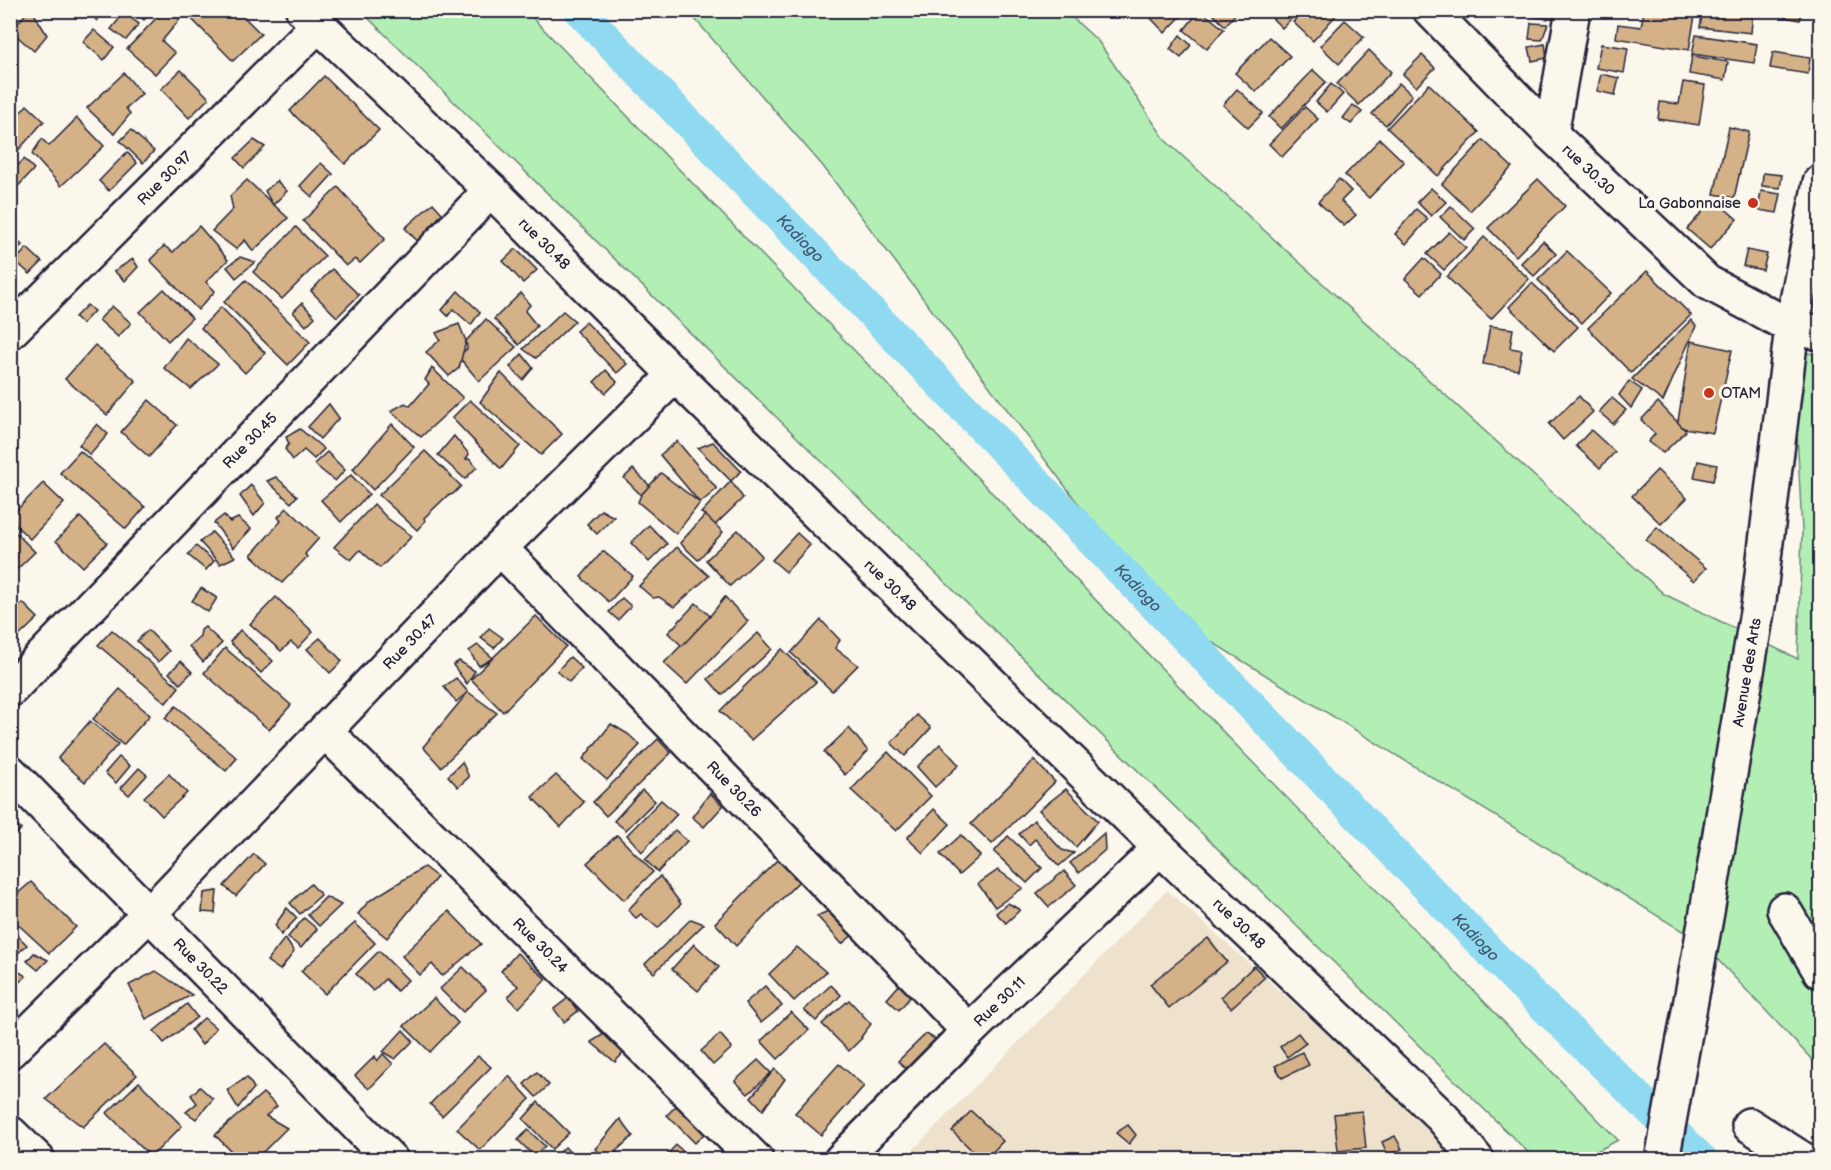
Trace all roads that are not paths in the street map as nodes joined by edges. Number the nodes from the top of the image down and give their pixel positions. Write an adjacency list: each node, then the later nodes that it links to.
1 (1430, 10): 4 (street, rue 30.30)
2 (1573, 10): 4 (street)
3 (310, 18): 6 (street, rue 30.48); 8 (street, Rue 30.97)
4 (1551, 134): 7 (street, rue 30.30)
5 (1821, 182): 7 (street, Avenue des Arts)
6 (491, 190): 9 (street, rue 30.48); 11 (street, Rue 30.45)
7 (1806, 330): 27 (street, Avenue des Arts)
8 (10, 332)
9 (675, 375): 10 (street, Rue 30.47); 14 (street, rue 30.48)
10 (500, 548): 12 (street, Rue 30.47); 18 (street, Rue 30.26)
11 (10, 690)
12 (325, 731): 16 (street, Rue 30.47); 24 (street, Rue 30.24)
13 (10, 772): 16 (street, Rue 30.22)
14 (1160, 848): 18 (street, Rue 30.11); 26 (street, rue 30.48)
15 (1784, 910): 17 (street)
16 (149, 915): 19 (street, Rue 30.47); 23 (street, Rue 30.22)
17 (1821, 971)
18 (969, 1031): 25 (street, Rue 30.11)
19 (10, 1052)
20 (1749, 1125): 28 (street)
21 (10, 1132): 22 (street)
22 (38, 1160)
23 (391, 1160)
24 (756, 1160)
25 (841, 1160)
26 (1477, 1160)
27 (1662, 1160)
28 (1804, 1160)

